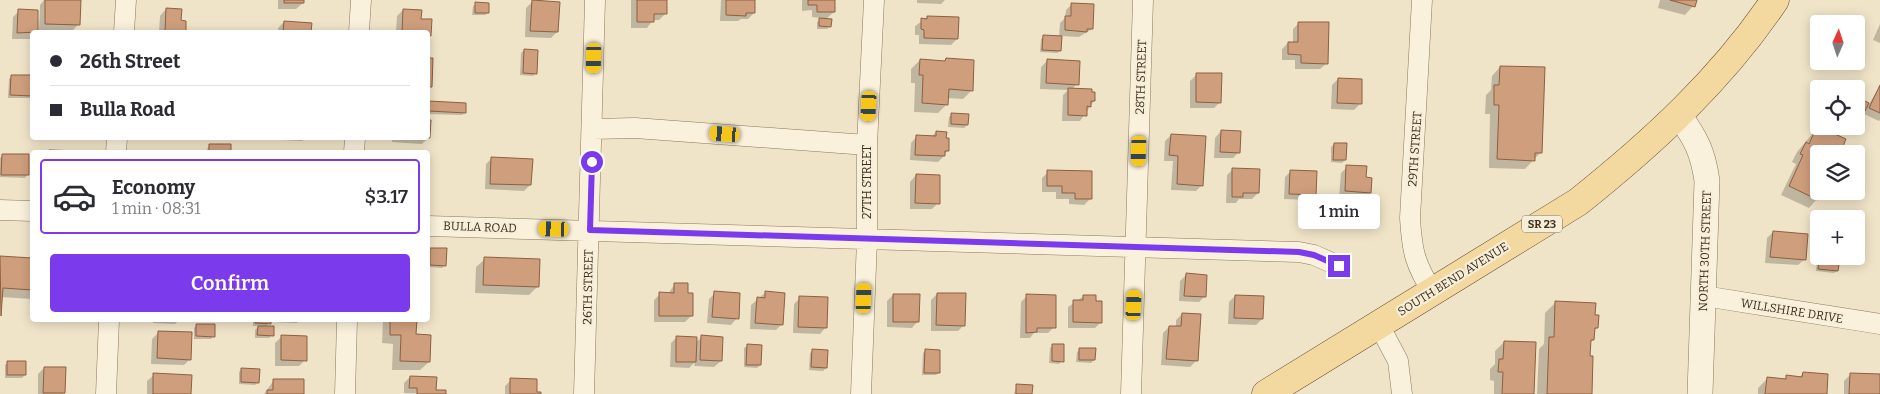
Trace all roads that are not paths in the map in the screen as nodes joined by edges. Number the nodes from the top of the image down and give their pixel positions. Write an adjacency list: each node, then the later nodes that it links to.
1 (126, 0): 8 (street)
2 (361, 0): 9 (street)
3 (596, 0): 11 (street, 26TH STREET)
4 (874, 0): 12 (street, 27TH STREET)
5 (1143, 0): 18 (street, 28TH STREET)
6 (1422, 0): 20 (street, 29TH STREET)
7 (1775, 0): 10 (main road, SOUTH BEND AVENUE / SR 23)
8 (124, 30)
9 (360, 30)
10 (1679, 115): 20 (main road, SOUTH BEND AVENUE / SR 23); 21 (street, NORTH 30TH STREET)
11 (593, 129): 12 (street); 16 (street, 26TH STREET)
12 (867, 145): 17 (street, 27TH STREET)
13 (0, 210): 14 (street)
14 (30, 211)
15 (430, 226): 16 (street, BULLA ROAD)
16 (590, 230): 17 (street, BULLA ROAD); 28 (street, 26TH STREET)
17 (867, 240): 18 (street, BULLA ROAD); 29 (street, 27TH STREET)
18 (1136, 246): 19 (street, BULLA ROAD); 30 (street, 28TH STREET)
19 (1339, 266)
20 (1433, 293): 25 (main road, SOUTH BEND AVENUE / SR 23)
21 (1704, 296): 24 (street, WILLSHIRE DRIVE); 33 (street, NORTH 30TH STREET)
22 (109, 322): 26 (street)
23 (347, 322): 27 (street)
24 (1880, 324)
25 (1379, 325): 31 (main road, SOUTH BEND AVENUE / SR 23); 32 (street)
26 (106, 394)
27 (345, 394)
28 (584, 394)
29 (861, 394)
30 (1131, 394)
31 (1266, 394)
32 (1402, 394)
33 (1700, 394)

